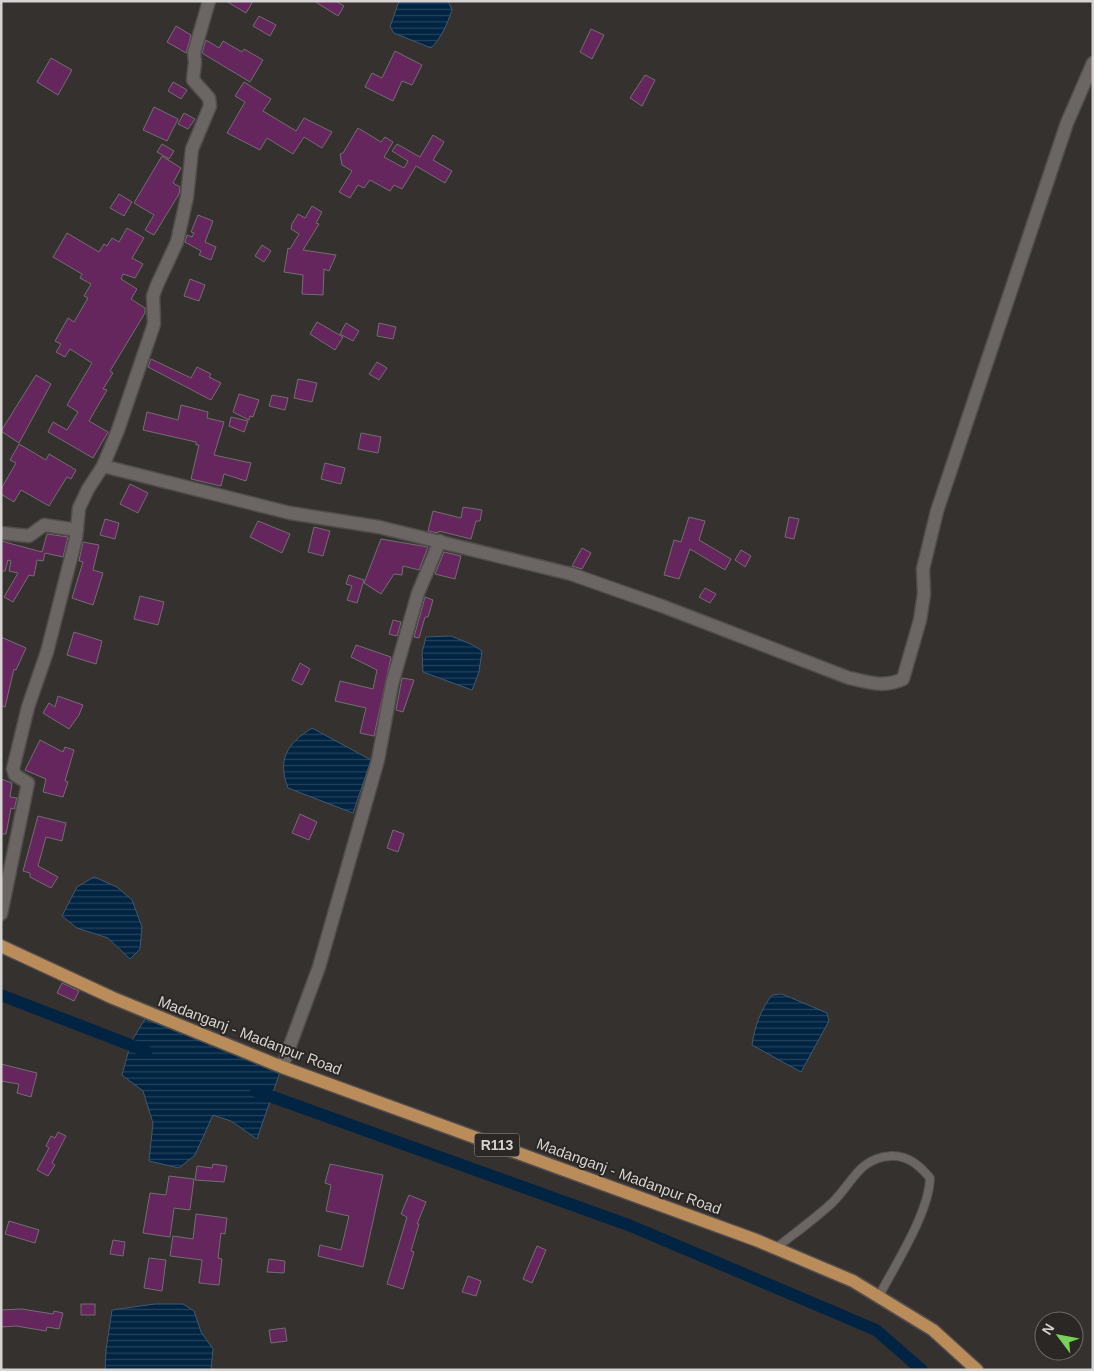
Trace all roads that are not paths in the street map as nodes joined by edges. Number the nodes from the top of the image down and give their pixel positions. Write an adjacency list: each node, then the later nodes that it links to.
1 (209, 1): 3 (street)
2 (1093, 63): 6 (street)
3 (104, 466): 4 (street); 6 (street)
4 (78, 530): 5 (street); 7 (street)
5 (1, 533)
6 (440, 541): 9 (street)
7 (1, 914)
8 (1, 946): 9 (main road, Madanganj - Madanpur Road / R113)
9 (282, 1067): 10 (main road, Madanganj - Madanpur Road / R113)
10 (776, 1248): 11 (main road, Madanganj - Madanpur Road / R113); 11 (lane)
11 (878, 1296): 12 (main road, Madanganj - Madanpur Road / R113)
12 (977, 1370)

